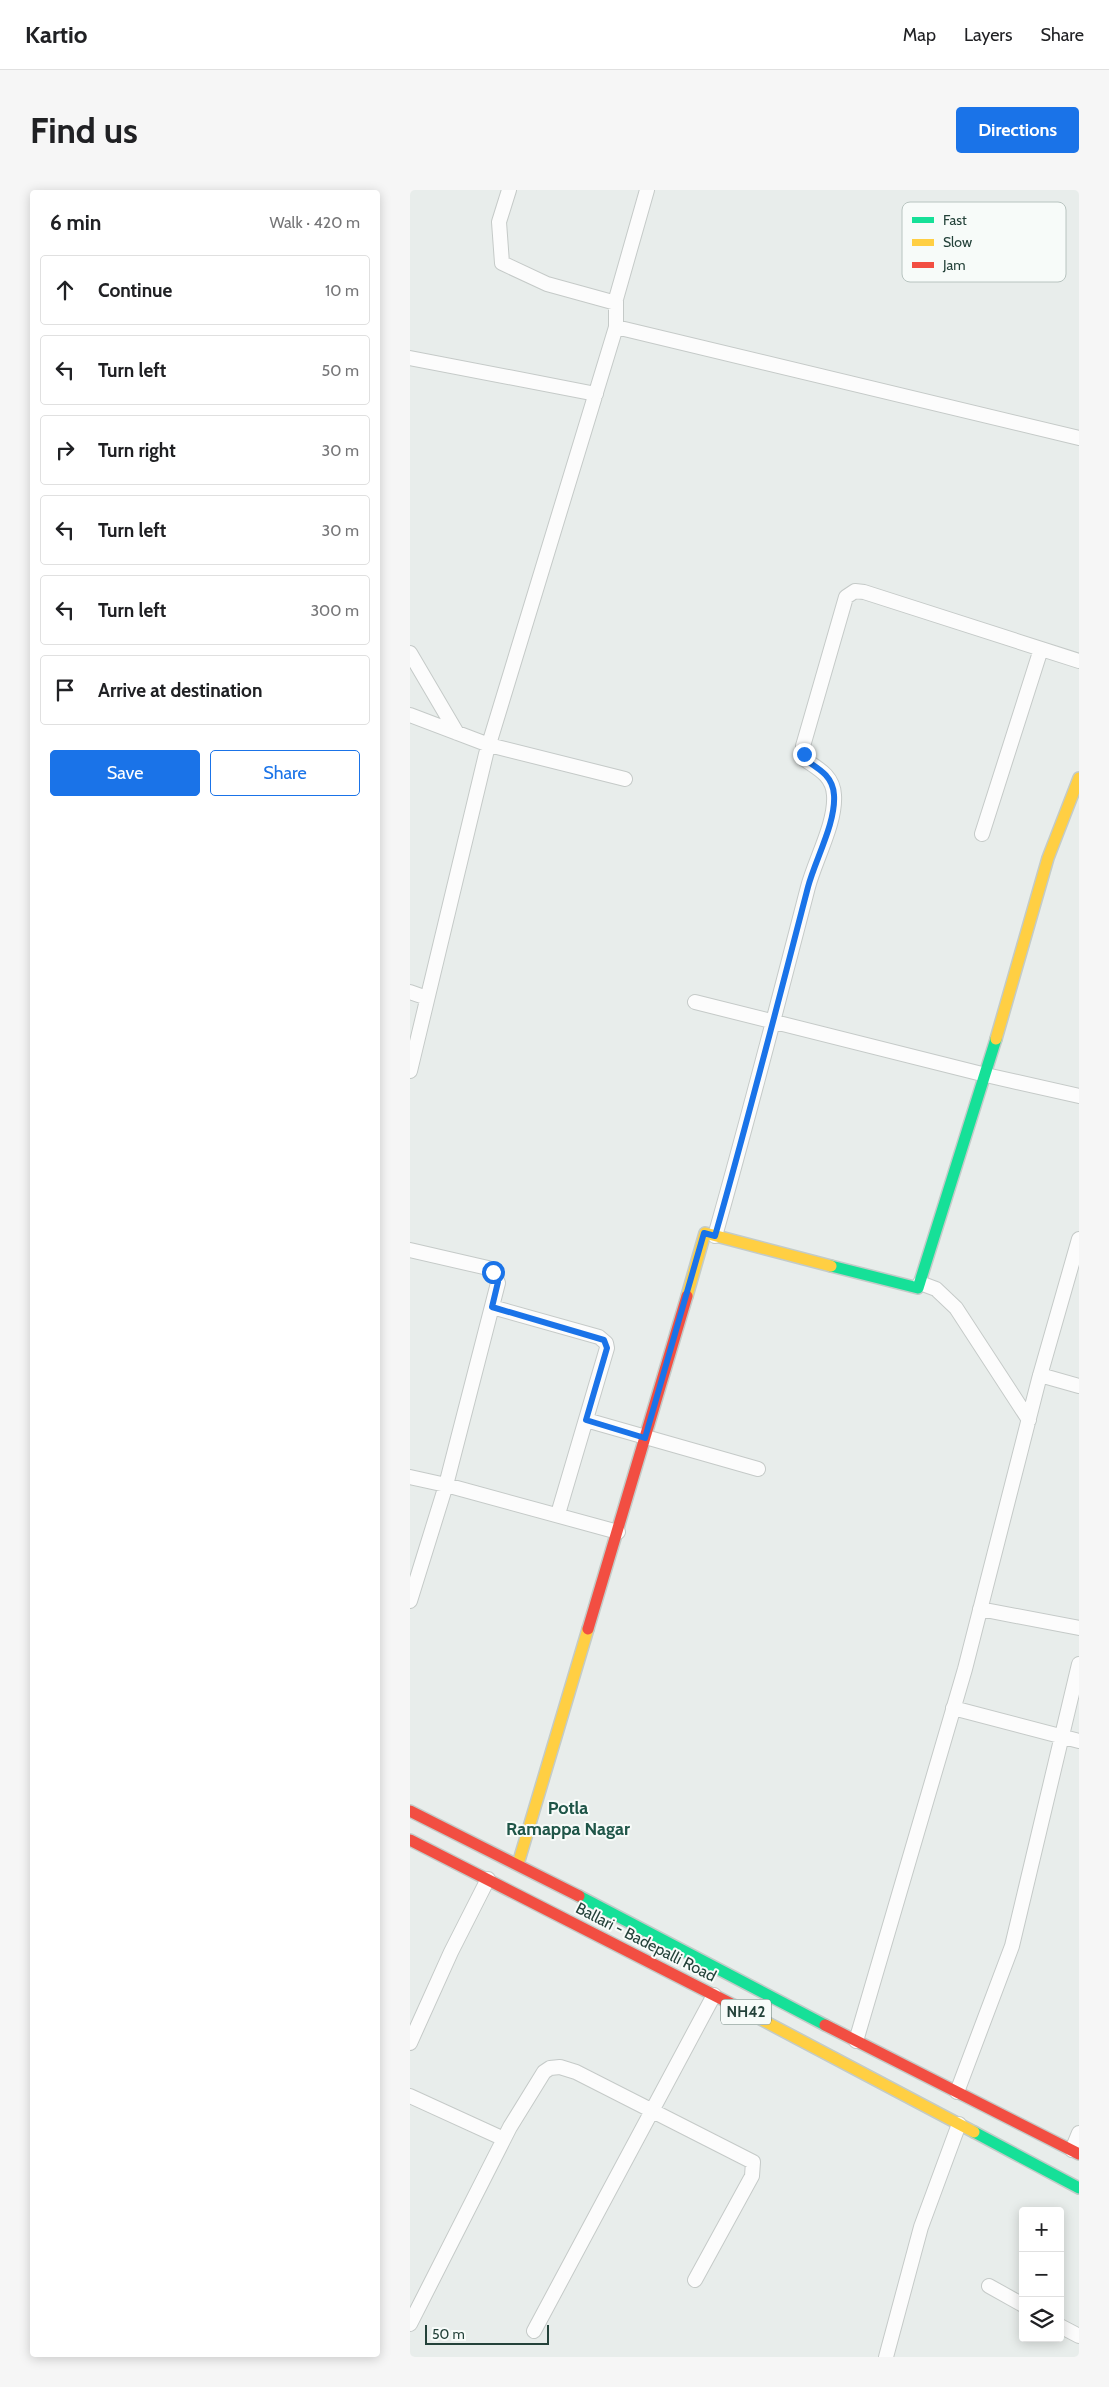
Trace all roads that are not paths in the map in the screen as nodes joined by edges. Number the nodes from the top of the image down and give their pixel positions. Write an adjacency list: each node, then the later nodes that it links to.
1 (509, 190): 3 (street)
2 (647, 190): 3 (street)
3 (616, 303): 4 (street)
4 (616, 327): 6 (street); 7 (street)
5 (410, 358): 6 (street)
6 (596, 394): 13 (street)
7 (1079, 438)
8 (1041, 649): 10 (street); 16 (street); 20 (street)
9 (410, 653): 12 (street)
10 (1079, 661)
11 (410, 716): 12 (street)
12 (457, 733): 13 (street)
13 (489, 745): 15 (street); 18 (street)
14 (1079, 778): 22 (main road)
15 (625, 779)
16 (982, 834)
17 (410, 992): 18 (street)
18 (428, 998): 21 (street)
19 (695, 1002): 20 (street)
20 (774, 1022): 22 (street); 24 (street)
21 (410, 1071)
22 (986, 1076): 23 (street); 27 (main road)
23 (1079, 1096)
24 (715, 1236): 27 (main road); 33 (main road)
25 (1079, 1239): 29 (street)
26 (410, 1250): 28 (street)
27 (920, 1283): 32 (street)
28 (492, 1307): 31 (street); 36 (street)
29 (1040, 1374): 30 (street); 32 (street)
30 (1079, 1386)
31 (586, 1420): 33 (street); 37 (street)
32 (1028, 1420): 40 (street)
33 (645, 1438): 34 (street); 38 (main road)
34 (758, 1469)
35 (410, 1477): 36 (street)
36 (446, 1485): 37 (street); 39 (street)
37 (558, 1514): 38 (street)
38 (618, 1532): 48 (main road)
39 (410, 1601)
40 (980, 1609): 41 (street); 43 (street)
41 (1079, 1628)
42 (1079, 1664): 44 (street)
43 (953, 1708): 44 (street); 51 (street)
44 (1062, 1738): 45 (street); 53 (street)
45 (1079, 1741)
46 (410, 1810): 48 (main road, Ballari - Badepalli Road / NH42)
47 (410, 1840): 49 (main road, Ballari - Badepalli Road / NH42)
48 (518, 1864): 51 (main road, Ballari - Badepalli Road / NH42)
49 (488, 1879): 50 (main road, Ballari - Badepalli Road / NH42); 52 (street)
50 (714, 1995): 55 (street); 56 (main road, Ballari - Badepalli Road / NH42)
51 (856, 2041): 53 (main road, Ballari - Badepalli Road / NH42)
52 (410, 2043)
53 (957, 2092): 59 (main road, Ballari - Badepalli Road / NH42)
54 (410, 2096): 58 (street)
55 (653, 2110): 58 (street); 61 (street); 66 (street)
56 (959, 2124): 60 (main road, Ballari - Badepalli Road / NH42); 68 (street)
57 (1079, 2133): 59 (street)
58 (504, 2139): 64 (street)
59 (1075, 2152)
60 (1079, 2188)
61 (695, 2280)
62 (989, 2286): 63 (street)
63 (1019, 2302)
64 (410, 2324)
65 (1064, 2328): 67 (street)
66 (534, 2331)
67 (1079, 2336)
68 (886, 2357)

